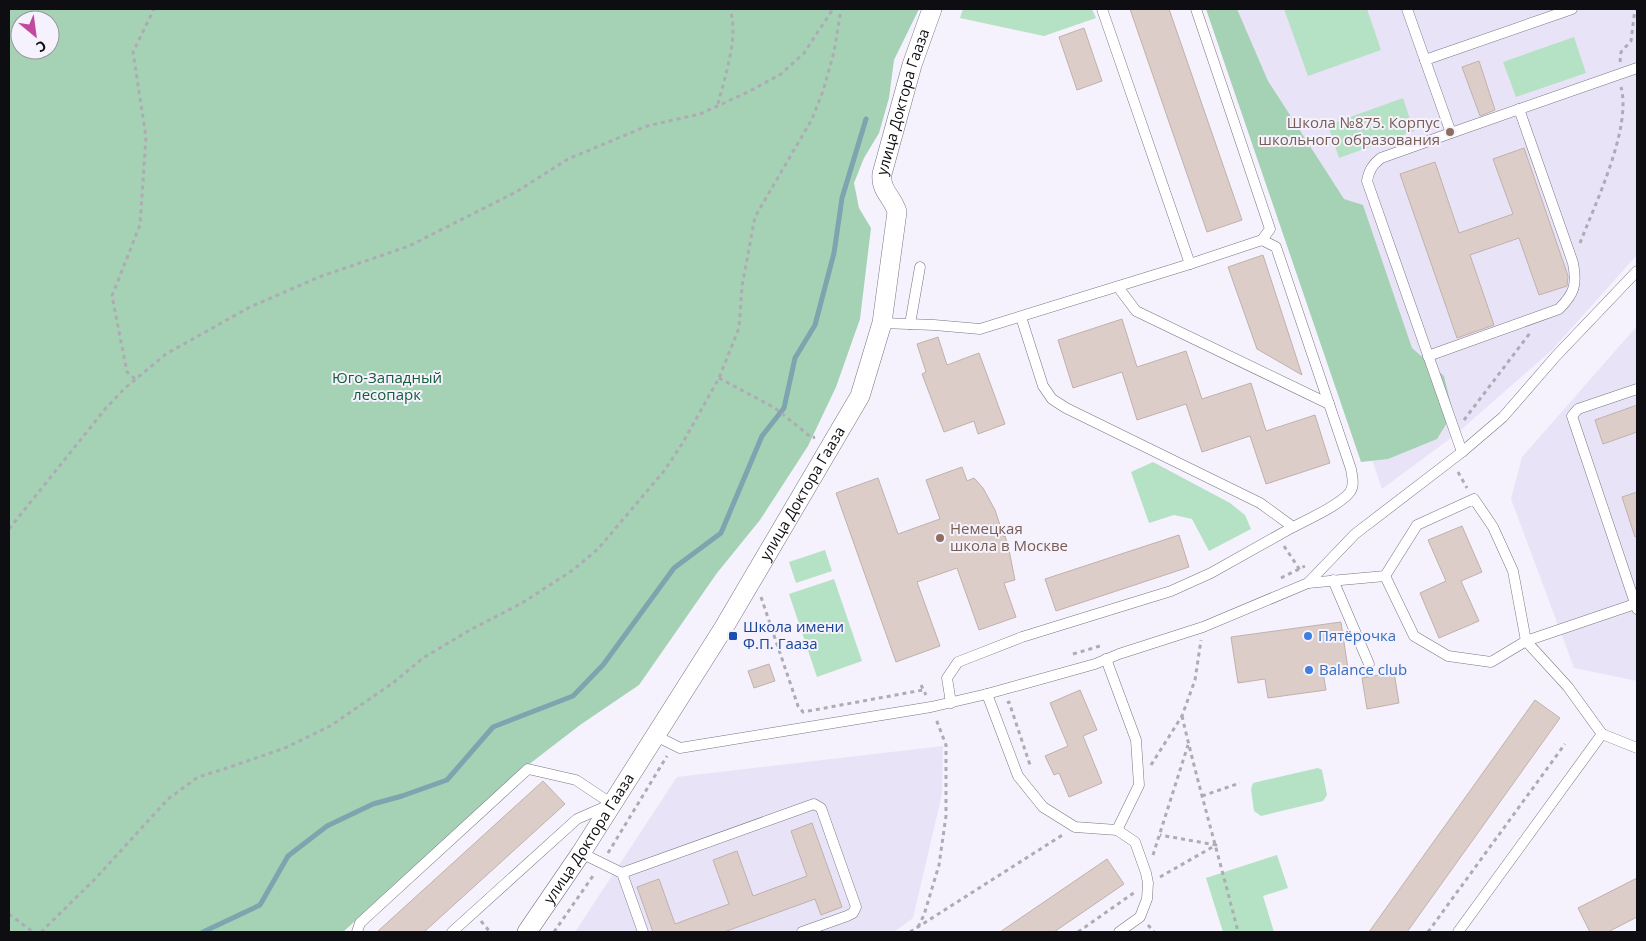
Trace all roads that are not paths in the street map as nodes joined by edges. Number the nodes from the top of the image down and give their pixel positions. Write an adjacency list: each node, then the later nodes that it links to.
1 (932, 9): 16 (street, улица Доктора Гааза)
2 (1102, 9): 11 (lane)
3 (1196, 9): 10 (lane)
4 (1407, 9): 6 (lane)
5 (1572, 9): 6 (lane)
6 (1425, 60): 9 (lane)
7 (1637, 68): 8 (lane)
8 (1519, 109): 9 (lane); 18 (lane)
9 (1451, 133): 18 (lane)
10 (1262, 240): 11 (lane); 20 (lane)
11 (1190, 264): 14 (lane)
12 (920, 267): 17 (lane)
13 (1637, 271): 21 (lane)
14 (1118, 287): 15 (lane); 20 (lane)
15 (1021, 317): 17 (lane); 22 (lane)
16 (882, 324): 17 (lane); 33 (street, улица Доктора Гааза)
17 (910, 324)
18 (1428, 356): 21 (lane)
19 (1637, 389): 26 (lane)
20 (1329, 404): 22 (lane)
21 (1462, 452): 25 (lane)
22 (1293, 527): 31 (lane)
23 (1385, 576): 24 (lane); 27 (lane); 27 (lane)
24 (1333, 580): 25 (lane); 29 (lane)
25 (1308, 583): 28 (lane)
26 (1636, 607): 27 (lane)
27 (1526, 641): 32 (lane)
28 (1106, 659): 30 (lane); 36 (lane)
29 (1369, 664)
30 (987, 694): 31 (lane); 36 (lane)
31 (951, 703): 33 (lane)
32 (1602, 734): 34 (lane); 45 (lane)
33 (656, 736): 35 (street, улица Доктора Гааза)
34 (1637, 748)
35 (612, 804): 37 (street, улица Доктора Гааза); 39 (lane); 40 (lane)
36 (1117, 830): 44 (lane)
37 (581, 853): 38 (lane); 41 (street, улица Доктора Гааза)
38 (622, 873): 42 (lane); 43 (lane)
39 (358, 932)
40 (452, 932)
41 (527, 932)
42 (643, 932)
43 (802, 932)
44 (1119, 932)
45 (1458, 932)

